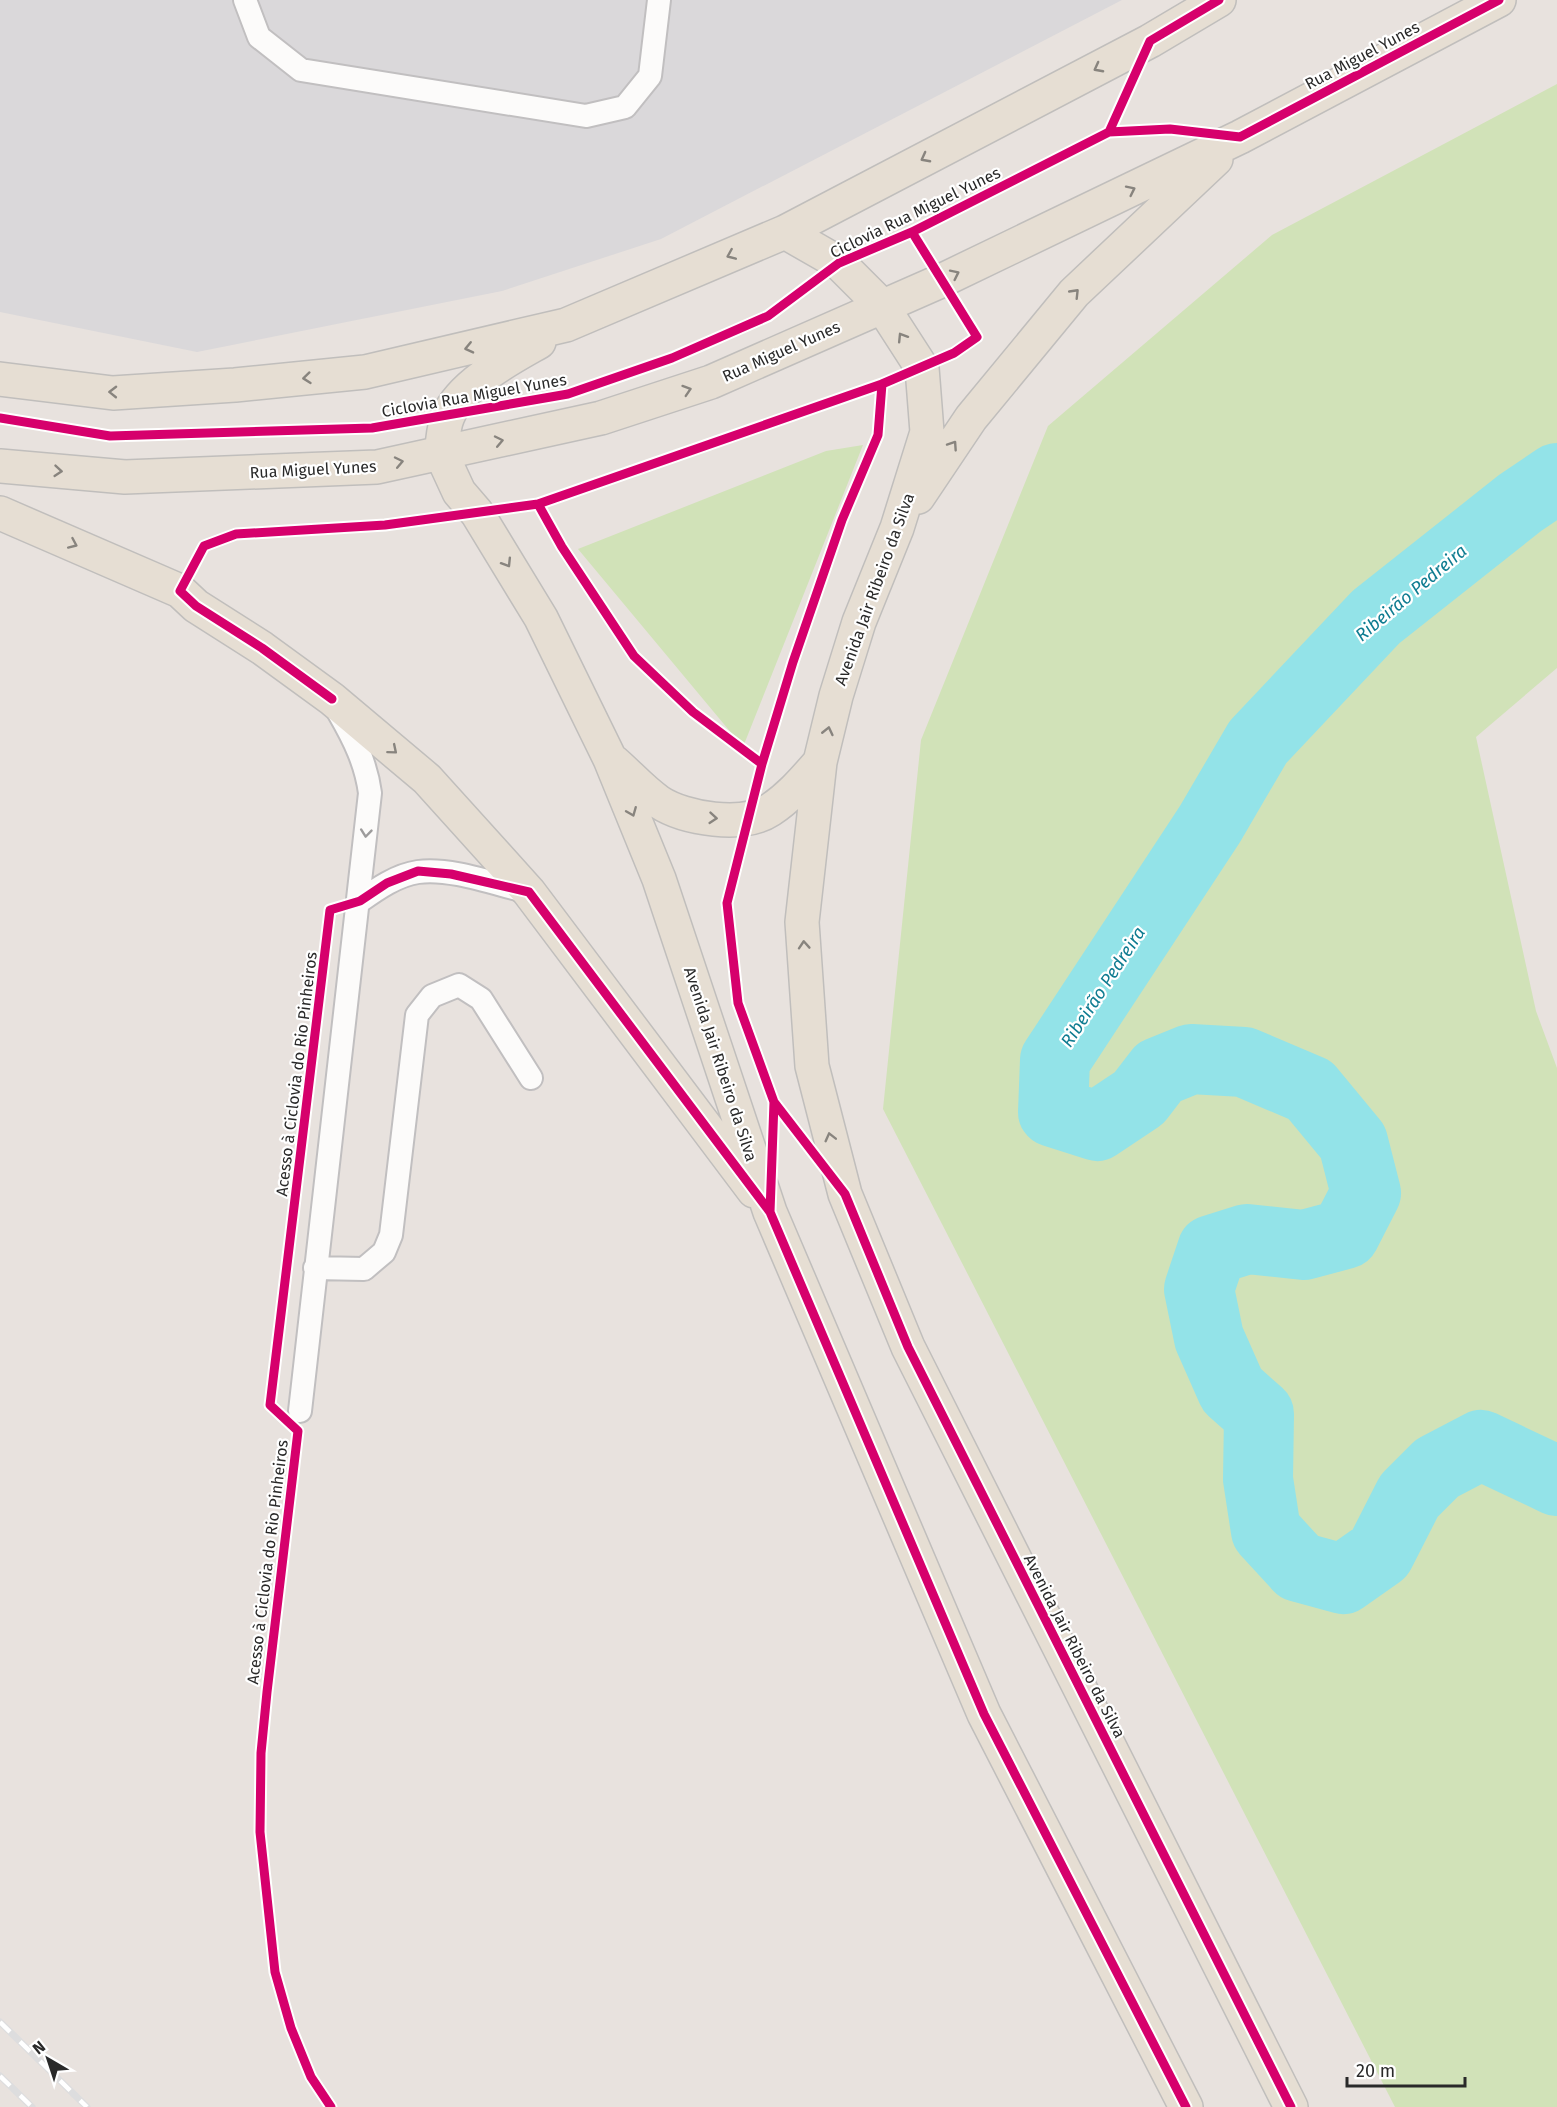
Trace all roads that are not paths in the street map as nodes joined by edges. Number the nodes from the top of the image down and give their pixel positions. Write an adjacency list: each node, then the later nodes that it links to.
1 (245, 0): 2 (lane)
2 (659, 0)
3 (1220, 0): 6 (main road, one-way to 6)
4 (1499, 0): 5 (main road, Rua Miguel Yunes)
5 (1240, 137): 7 (main road, Rua Miguel Yunes, one-way to 5); 13 (main road, one-way to 5)
6 (785, 232): 7 (main road, Avenida Jair Ribeiro da Silva); 8 (main road, one-way to 8)
7 (882, 306): 10 (main road, Rua Miguel Yunes, one-way to 7); 13 (main road, Avenida Jair Ribeiro da Silva, one-way to 7)
8 (566, 325): 9 (main road, one-way to 9); 10 (main road)
9 (0, 379)
10 (441, 453): 11 (main road, Rua Miguel Yunes, one-way to 10); 15 (main road, Avenida Jair Ribeiro da Silva, one-way to 15)
11 (0, 466)
12 (0, 513): 14 (main road, one-way to 14)
13 (897, 528): 16 (main road, Avenida Jair Ribeiro da Silva, one-way to 13)
14 (332, 699): 17 (main road, one-way to 17); 18 (lane, one-way to 18)
15 (610, 759): 16 (main road, one-way to 16); 20 (main road, Avenida Jair Ribeiro da Silva, one-way to 20)
16 (820, 762): 24 (main road, Avenida Jair Ribeiro da Silva, one-way to 16)
17 (529, 892): 18 (lane); 20 (main road)
18 (360, 900): 21 (lane)
19 (531, 1078): 21 (lane)
20 (770, 1212): 23 (main road, Avenida Jair Ribeiro da Silva)
21 (315, 1268): 22 (lane)
22 (300, 1411)
23 (1186, 2107)
24 (1291, 2107)

